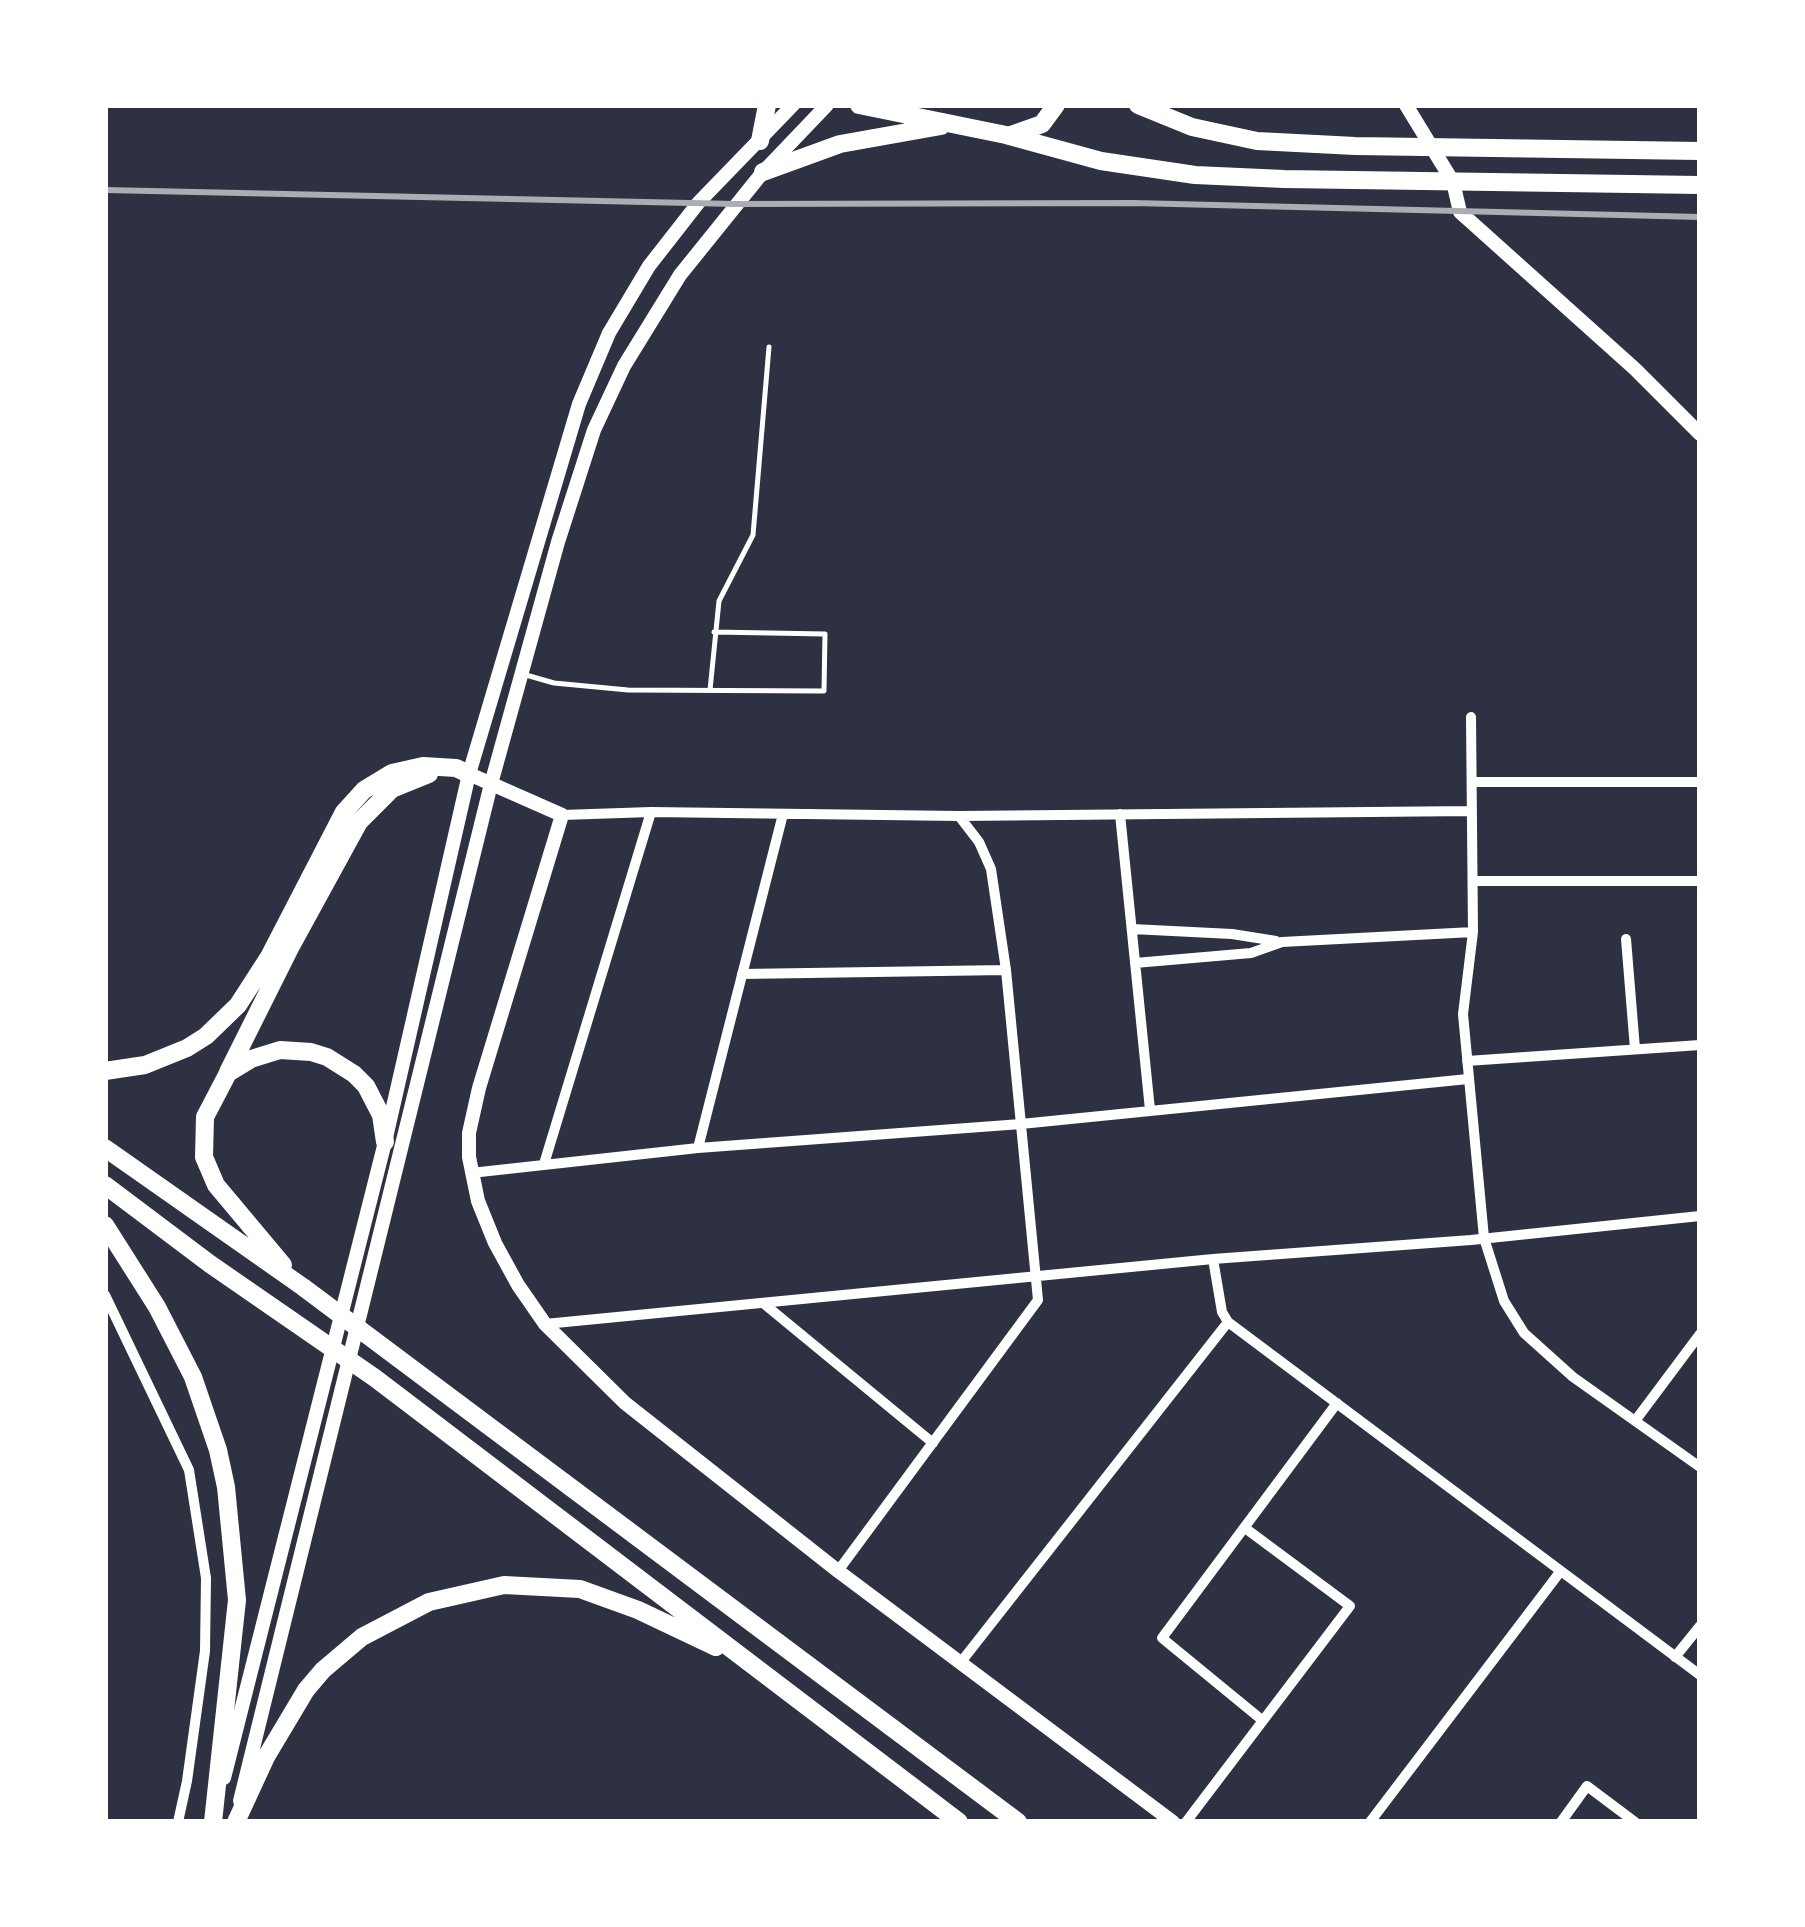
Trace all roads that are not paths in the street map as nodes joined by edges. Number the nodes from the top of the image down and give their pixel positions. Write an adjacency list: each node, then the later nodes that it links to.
1 (767, 105): 10 (main road)
2 (793, 105): 10 (street)
3 (827, 105): 13 (street)
4 (859, 105): 8 (main road)
5 (1056, 105): 9 (main road)
6 (1138, 105): 11 (main road)
7 (1406, 105): 11 (street)
8 (951, 124): 9 (main road); 13 (main road)
9 (1006, 136): 14 (main road)
10 (760, 141): 22 (street)
11 (1431, 146): 12 (main road); 14 (street)
12 (1700, 150)
13 (763, 172): 19 (street)
14 (1453, 182): 15 (main road); 17 (street)
15 (1700, 184)
16 (769, 347): 18 (lane)
17 (1700, 434)
18 (714, 632): 20 (lane); 20 (lane)
19 (521, 673): 20 (lane); 25 (street)
20 (710, 690)
21 (1472, 717): 23 (street)
22 (470, 774): 25 (street); 45 (main road); 46 (main road); 50 (street)
23 (1472, 782): 24 (street); 26 (street)
24 (1700, 782)
25 (491, 784): 30 (street); 82 (street)
26 (1472, 811): 29 (street); 33 (street)
27 (651, 812): 28 (street); 30 (street); 53 (street)
28 (783, 814): 31 (street); 41 (street)
29 (1120, 814): 31 (street); 35 (street)
30 (562, 815): 54 (street)
31 (960, 816): 40 (street)
32 (1460, 881): 33 (lane)
33 (1475, 881): 34 (street); 36 (street)
34 (1700, 881)
35 (1132, 929): 38 (street); 39 (street)
36 (1473, 932): 38 (street); 44 (street)
37 (1626, 940): 43 (street)
38 (1282, 942): 39 (street)
39 (1135, 963): 48 (street)
40 (1006, 970): 41 (street); 49 (street)
41 (742, 974): 52 (street)
42 (1700, 1045): 43 (street)
43 (1635, 1050): 44 (street)
44 (1467, 1061): 47 (street)
45 (105, 1072)
46 (228, 1073): 50 (main road); 61 (main road)
47 (1468, 1079): 48 (street); 58 (street)
48 (1150, 1110): 49 (street)
49 (1021, 1124): 52 (street); 60 (street)
50 (385, 1142): 81 (street)
51 (105, 1148): 61 (main road)
52 (698, 1148): 53 (street)
53 (544, 1164): 54 (street)
54 (472, 1172): 65 (street)
55 (105, 1185): 76 (main road)
56 (1700, 1216): 58 (street)
57 (105, 1225): 81 (main road)
58 (1484, 1238): 59 (street); 68 (street)
59 (1213, 1259): 60 (street); 64 (street)
60 (1037, 1276): 63 (street); 69 (street)
61 (303, 1288): 84 (main road)
62 (105, 1295): 80 (street)
63 (764, 1302): 65 (street); 69 (street)
64 (1228, 1322): 67 (street); 77 (street)
65 (545, 1324): 72 (street)
66 (1700, 1334): 68 (street)
67 (1337, 1403): 71 (street); 73 (street)
68 (1635, 1421): 70 (street)
69 (932, 1443): 72 (street)
70 (1700, 1466)
71 (1245, 1528): 79 (street); 79 (street)
72 (838, 1571): 77 (street)
73 (1560, 1572): 75 (street); 87 (street)
74 (1700, 1626): 75 (street)
75 (1676, 1657): 78 (street)
76 (747, 1662): 82 (main road); 83 (main road)
77 (962, 1662): 85 (street)
78 (1700, 1675)
79 (1262, 1720): 86 (street)
80 (178, 1822)
81 (213, 1822)
82 (235, 1822)
83 (960, 1822)
84 (1018, 1822)
85 (1173, 1822)
86 (1186, 1822)
87 (1370, 1822)
88 (1561, 1822): 89 (street)
89 (1635, 1822)

